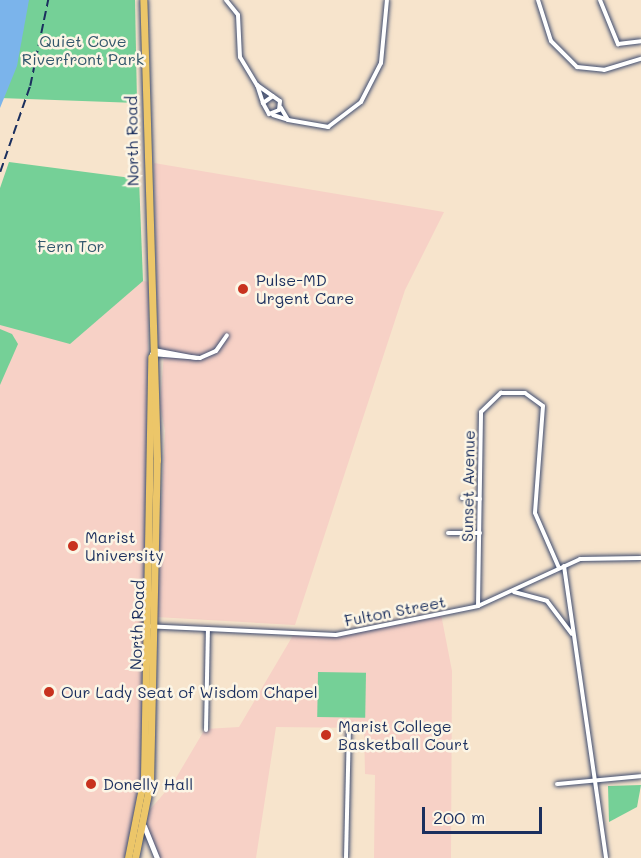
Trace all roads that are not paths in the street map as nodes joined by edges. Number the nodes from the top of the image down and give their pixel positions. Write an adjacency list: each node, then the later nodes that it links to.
1 (143, 0): 15 (highway, North Road)
2 (226, 0): 8 (street)
3 (387, 0): 13 (street)
4 (538, 0): 7 (street)
5 (600, 0): 6 (street)
6 (641, 41)
7 (641, 59)
8 (258, 85): 9 (street); 10 (street)
9 (273, 96): 10 (street); 11 (street)
10 (263, 103): 12 (street)
11 (280, 107): 12 (street); 13 (street)
12 (272, 115): 13 (street)
13 (288, 120)
14 (227, 335): 15 (street)
15 (151, 352): 25 (highway, North Road)
16 (462, 498): 17 (street)
17 (480, 499): 19 (street, Sunset Avenue); 22 (street, Sunset Avenue)
18 (448, 533): 19 (street)
19 (480, 533): 24 (street, Sunset Avenue)
20 (641, 558): 21 (street, Fulton Street)
21 (564, 566): 22 (street, Fulton Street); 27 (street)
22 (559, 568): 23 (street, Fulton Street)
23 (505, 594): 24 (street, Fulton Street); 27 (street)
24 (478, 606): 26 (street, Fulton Street)
25 (146, 626): 26 (street, Fulton Street); 33 (highway, North Road); 35 (highway, North Road)
26 (208, 629): 29 (street)
27 (578, 648): 31 (street)
28 (349, 727): 37 (street)
29 (206, 730)
30 (641, 776): 31 (street)
31 (596, 779): 32 (street); 38 (street)
32 (557, 784)
33 (144, 826): 34 (street); 36 (highway, North Road)
34 (156, 853)
35 (128, 858)
36 (135, 858)
37 (345, 858)
38 (606, 858)

